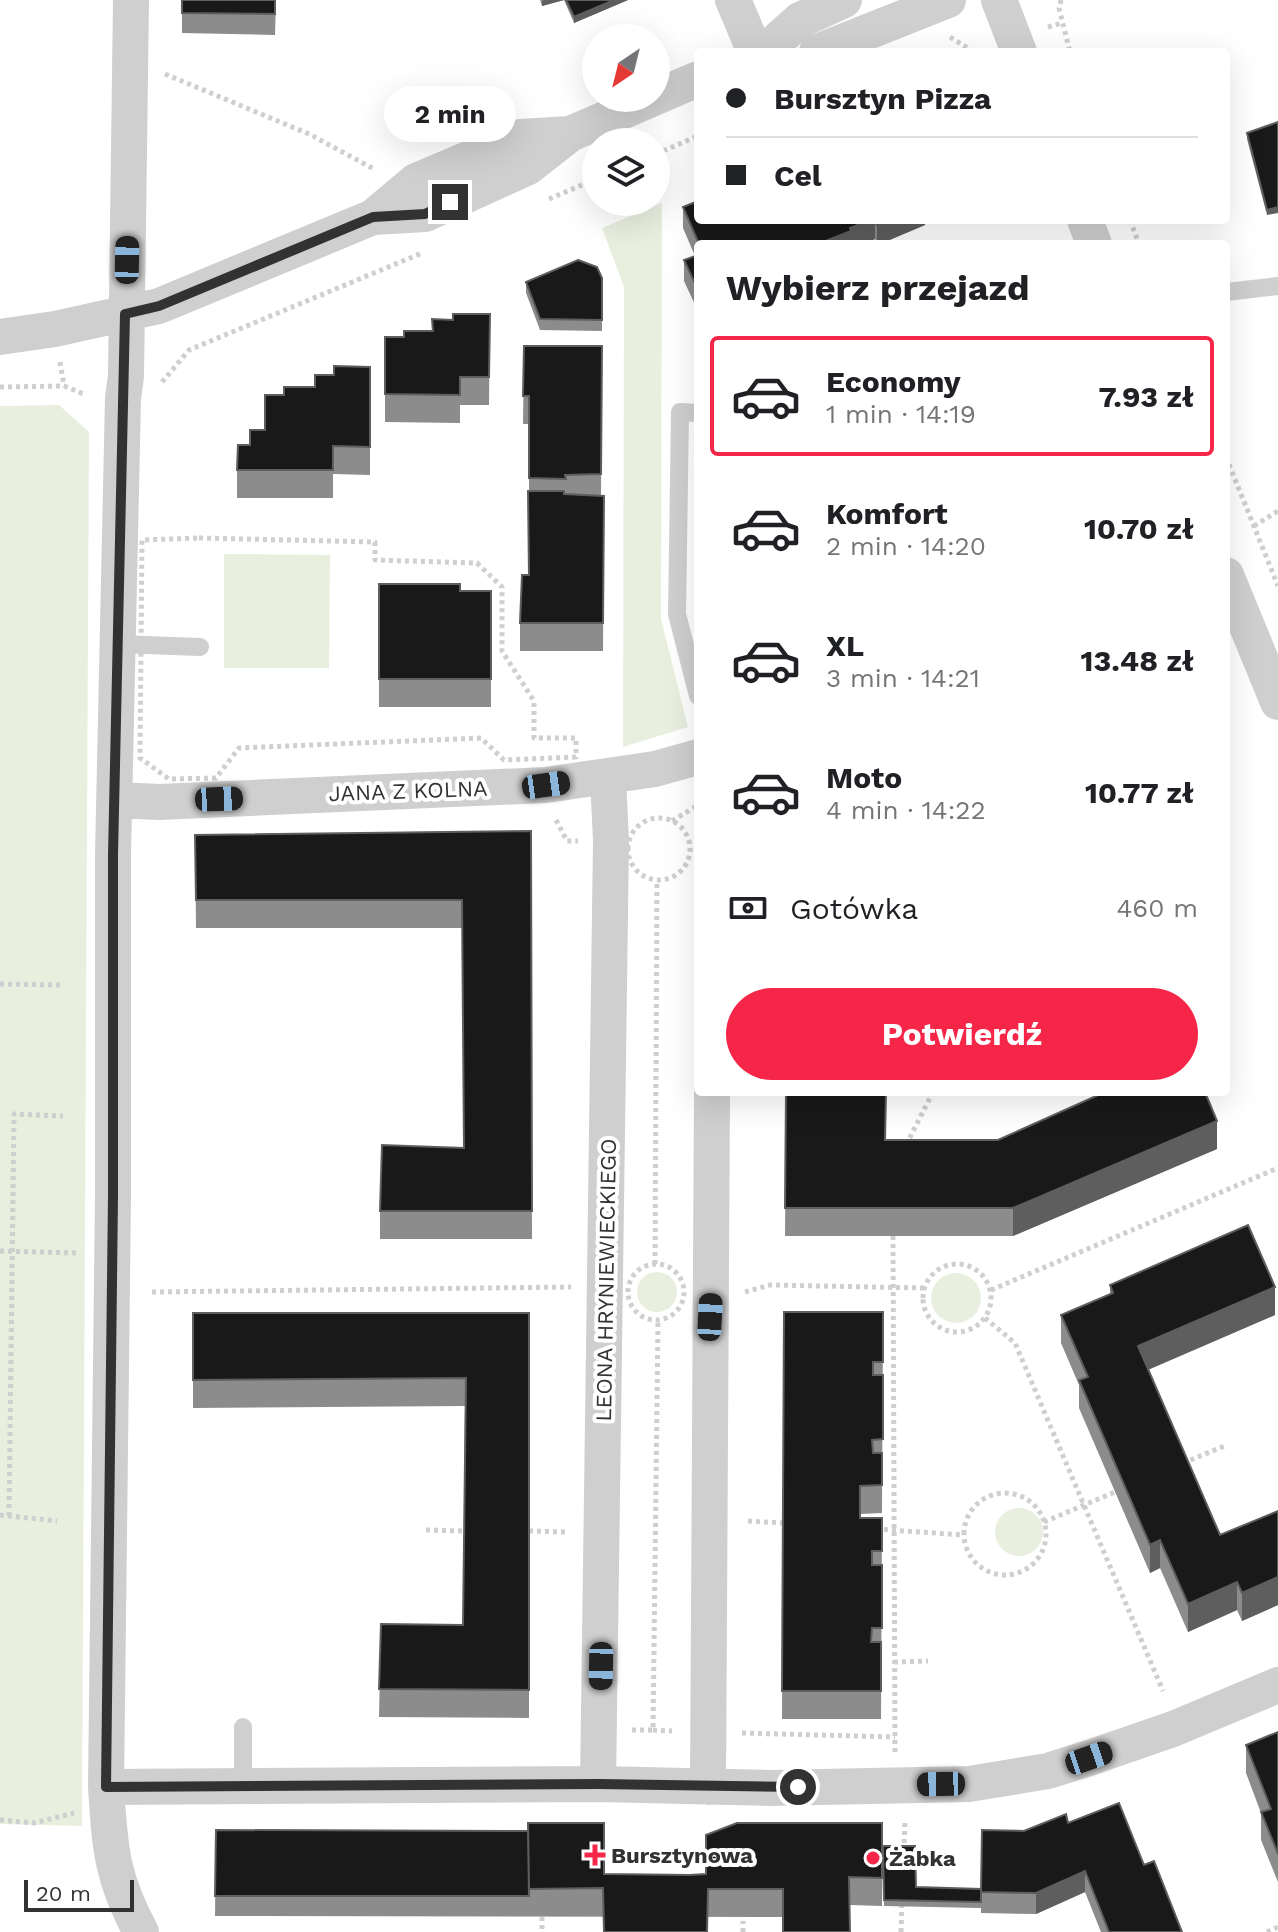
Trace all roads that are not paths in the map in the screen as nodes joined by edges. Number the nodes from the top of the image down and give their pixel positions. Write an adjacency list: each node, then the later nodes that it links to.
1 (131, 0): 15 (street)
2 (733, 0): 6 (street)
3 (844, 0): 7 (street)
4 (948, 0): 8 (street)
5 (999, 0): 9 (street)
6 (753, 48)
7 (768, 48)
8 (827, 48)
9 (1017, 48)
10 (694, 81): 11 (street)
11 (670, 91)
12 (622, 112): 15 (street)
13 (1278, 286): 14 (lane)
14 (1230, 292)
15 (125, 314): 16 (street); 19 (street)
16 (0, 337)
17 (694, 413): 21 (lane)
18 (1230, 596): 22 (street)
19 (129, 644): 20 (lane); 25 (street)
20 (200, 647)
21 (692, 648)
22 (1278, 702)
23 (694, 758): 24 (street, JANA Z KOLNA)
24 (608, 777): 25 (street, JANA Z KOLNA); 30 (street, LEONA HRYNIEWIECKIEGO)
25 (116, 800): 32 (street)
26 (712, 1096): 31 (street)
27 (1278, 1685): 31 (street)
28 (243, 1727): 29 (lane)
29 (243, 1784): 30 (street); 32 (street)
30 (598, 1784): 31 (street)
31 (708, 1787)
32 (97, 1798): 33 (street)
33 (141, 1932)

